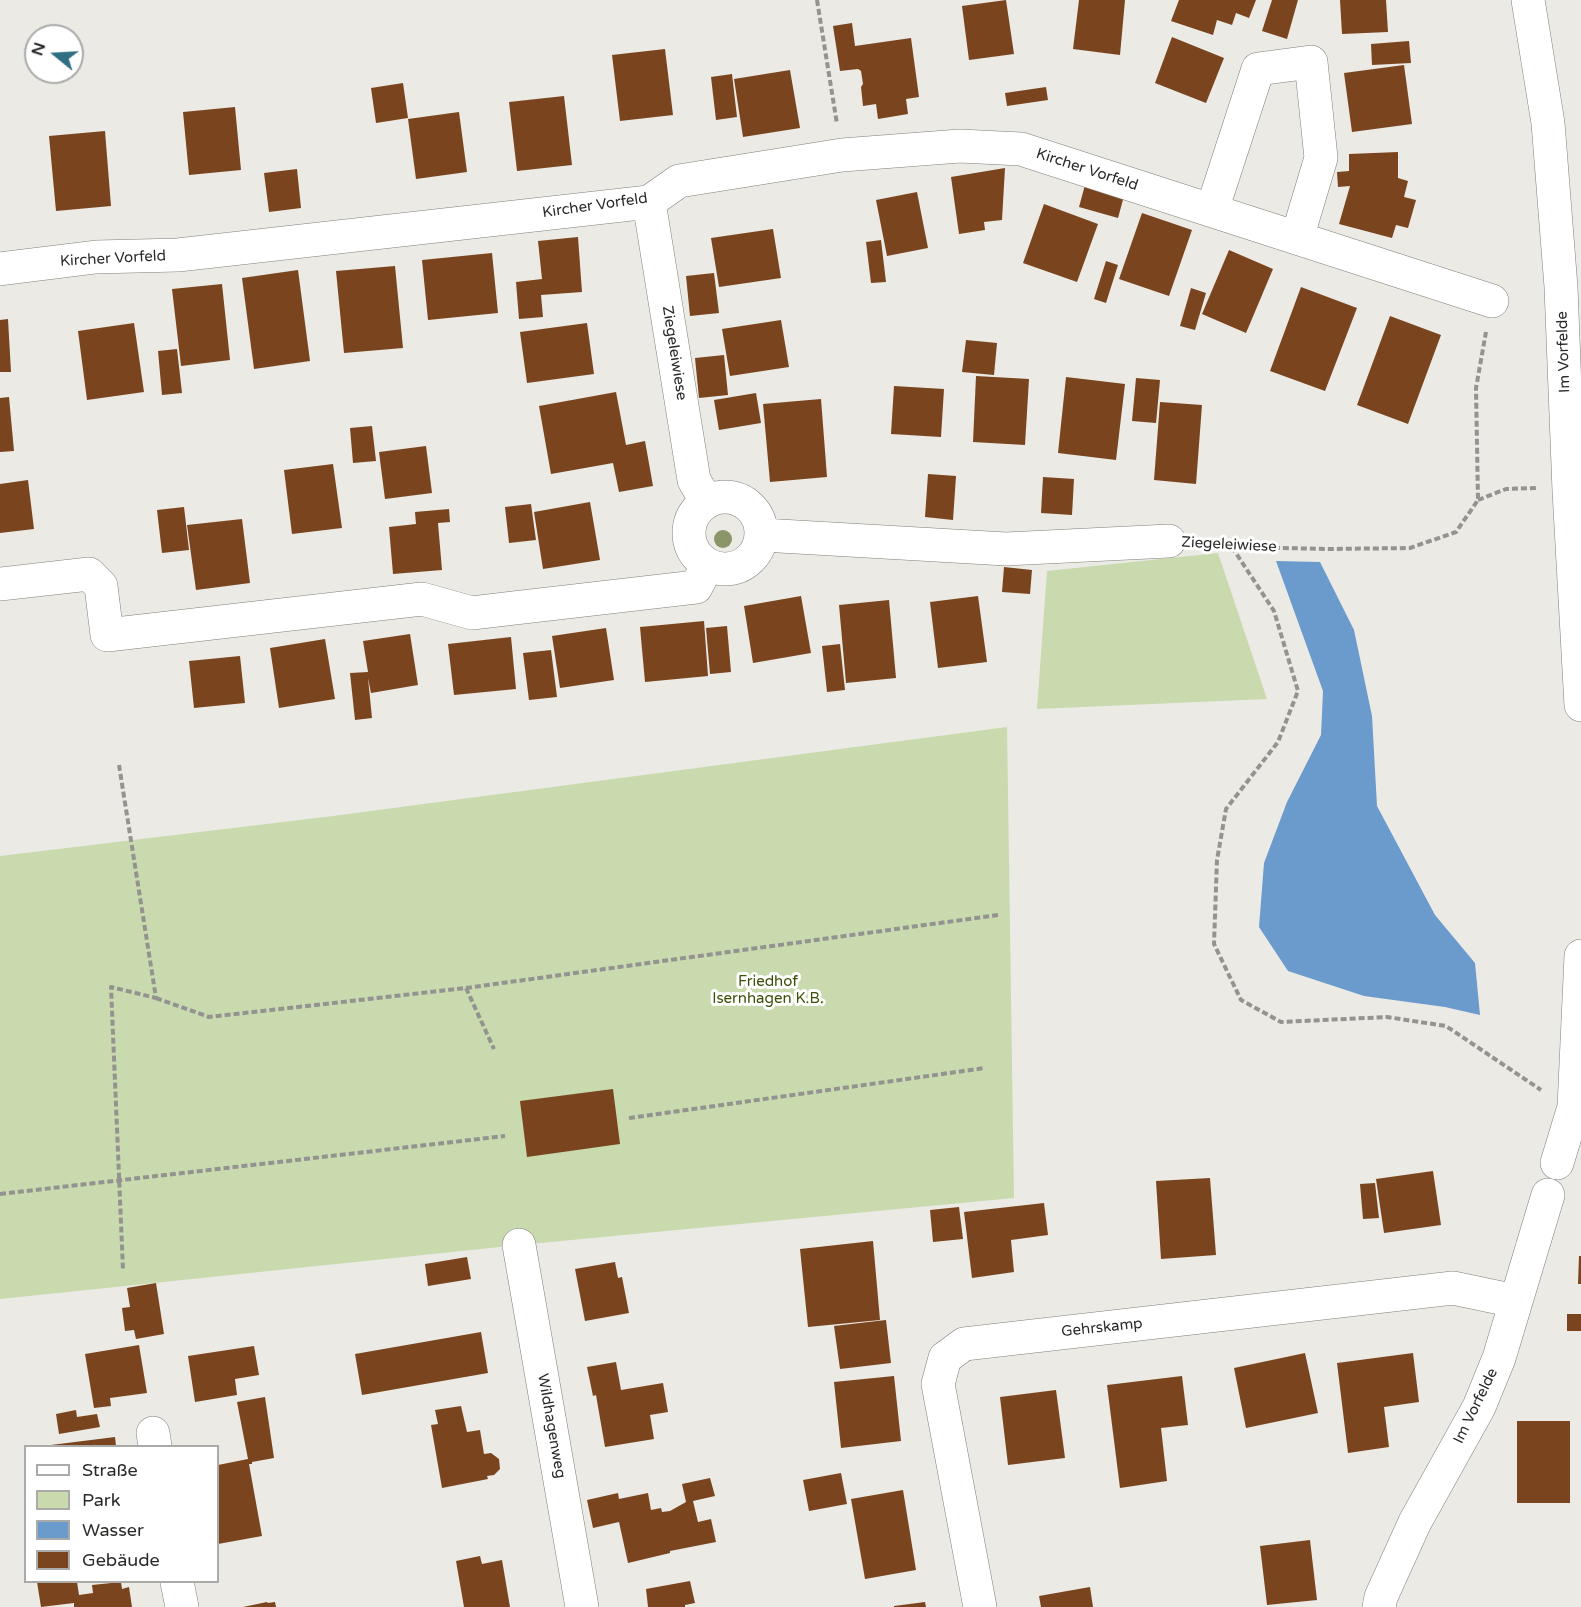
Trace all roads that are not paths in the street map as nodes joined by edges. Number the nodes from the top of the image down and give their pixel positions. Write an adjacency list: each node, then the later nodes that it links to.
1 (1528, 0): 12 (street, Im Vorfelde)
2 (649, 202): 3 (street, Kircher Vorfeld); 5 (street, Kircher Vorfeld); 7 (street, Ziegeleiwiese)
3 (1212, 210): 4 (street, Kircher Vorfeld); 4 (street)
4 (1297, 238): 6 (street, Kircher Vorfeld)
5 (0, 269)
6 (1492, 301)
7 (706, 501): 8 (street); 10 (street)
8 (762, 535): 9 (street, Ziegeleiwiese); 10 (street)
9 (1169, 541)
10 (707, 566): 11 (street)
11 (0, 584)
12 (1581, 705)
13 (1581, 956): 14 (street)
14 (1557, 1163)
15 (1548, 1195): 17 (street, Im Vorfelde)
16 (519, 1245): 20 (street, Wildhagenweg)
17 (1515, 1301): 21 (street, Gehrskamp); 22 (street, Im Vorfelde)
18 (177, 1583): 19 (street)
19 (182, 1607)
20 (582, 1607)
21 (980, 1607)
22 (1379, 1607)

